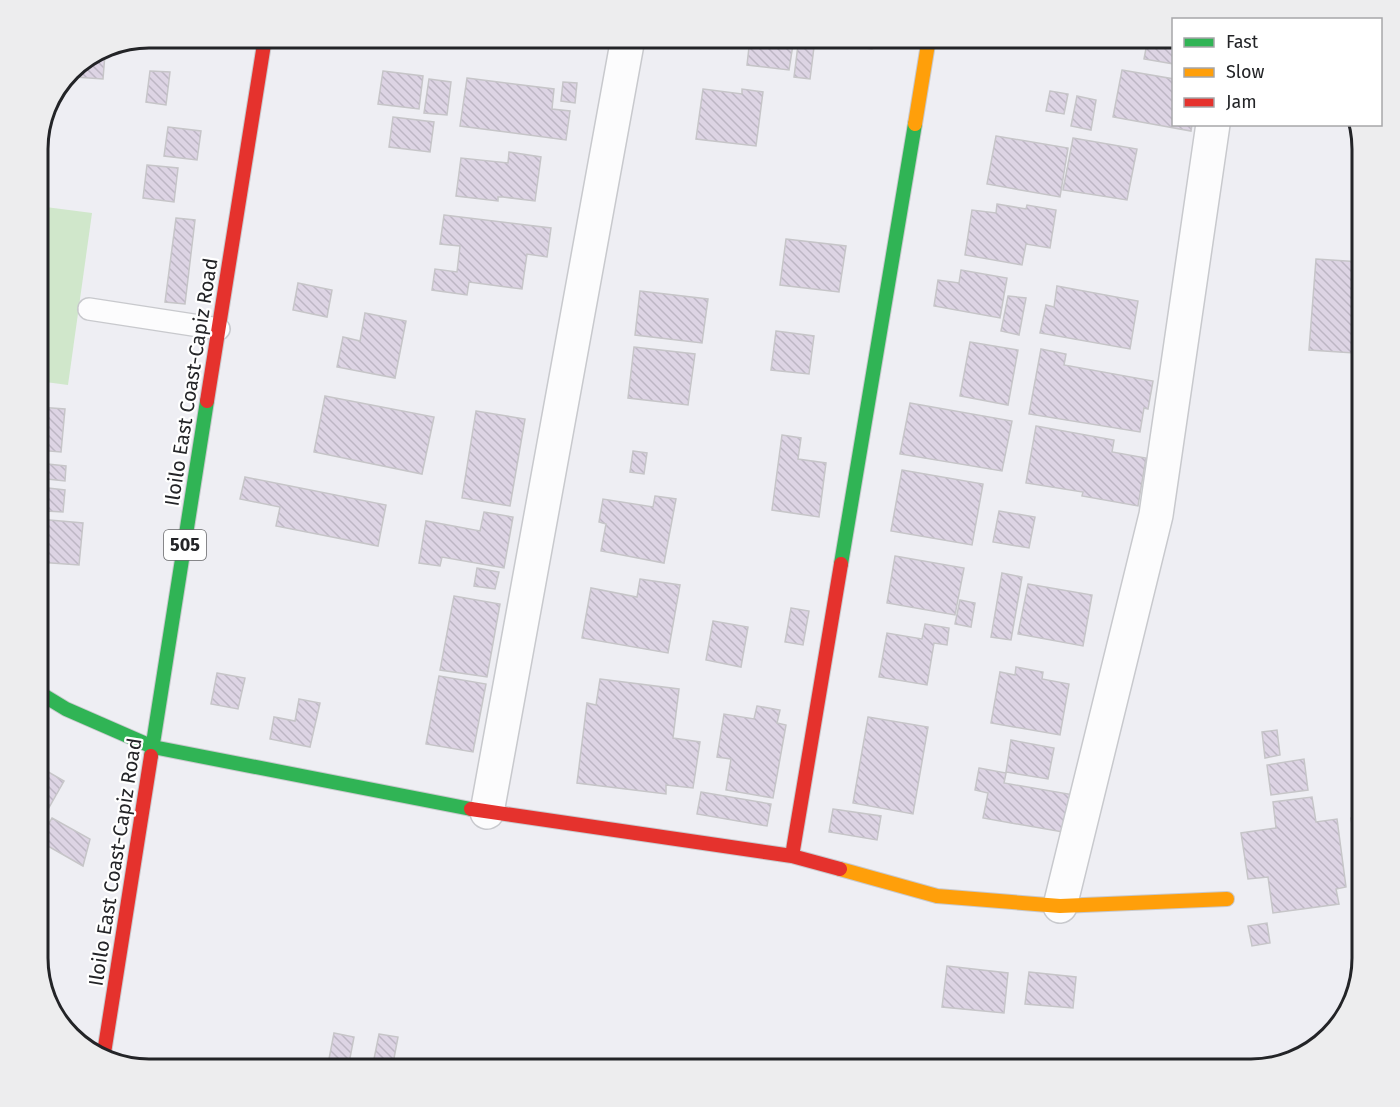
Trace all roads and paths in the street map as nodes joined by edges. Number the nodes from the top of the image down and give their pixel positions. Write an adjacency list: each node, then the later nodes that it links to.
1 (263, 48): 6 (street, Iloilo East Coast-Capiz Road / 505)
2 (626, 48): 9 (street)
3 (927, 48): 10 (street)
4 (1213, 126): 12 (street)
5 (89, 309): 6 (lane)
6 (219, 329): 8 (street, Iloilo East Coast-Capiz Road / 505)
7 (48, 698): 8 (street)
8 (153, 747): 9 (street); 13 (street, Iloilo East Coast-Capiz Road / 505)
9 (487, 812): 10 (street)
10 (792, 856): 12 (street)
11 (1227, 899): 12 (street)
12 (1060, 906)
13 (105, 1048)

